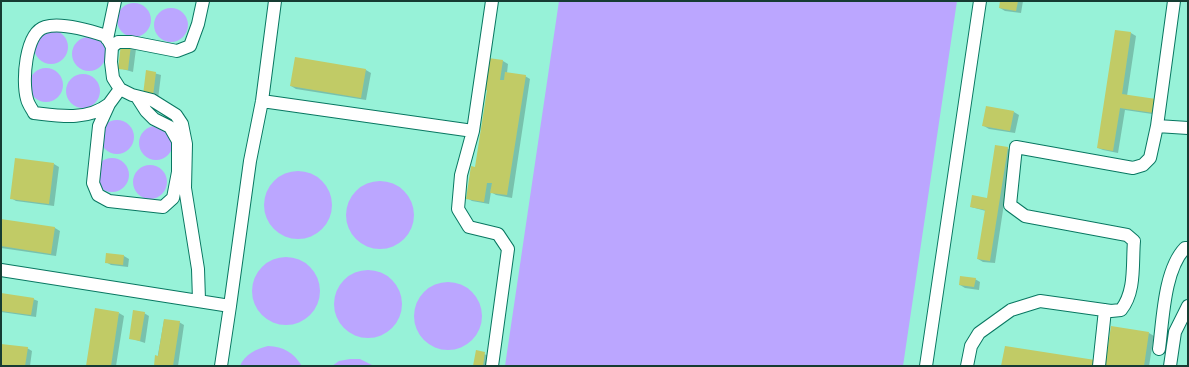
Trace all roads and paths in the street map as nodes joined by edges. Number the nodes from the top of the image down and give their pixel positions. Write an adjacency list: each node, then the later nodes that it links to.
1 (115, 1): 7 (lane)
2 (203, 1): 7 (lane)
3 (275, 1): 10 (lane)
4 (492, 1): 14 (lane)
5 (980, 1): 24 (lane)
6 (1174, 1): 12 (lane)
7 (110, 43): 8 (lane); 11 (lane)
8 (120, 89): 9 (lane); 11 (lane)
9 (137, 97): 11 (lane); 17 (lane)
10 (262, 101): 14 (lane); 18 (lane)
11 (109, 104)
12 (1157, 126): 13 (lane); 20 (lane)
13 (1188, 128)
14 (473, 131): 23 (lane)
15 (1188, 248): 21 (lane)
16 (1, 270): 17 (lane)
17 (198, 300): 18 (lane)
18 (230, 306): 22 (lane)
19 (1188, 306): 27 (lane)
20 (1105, 310): 25 (lane); 26 (lane)
21 (1158, 349)
22 (221, 366)
23 (492, 366)
24 (926, 366)
25 (967, 366)
26 (1099, 366)
27 (1170, 366)

